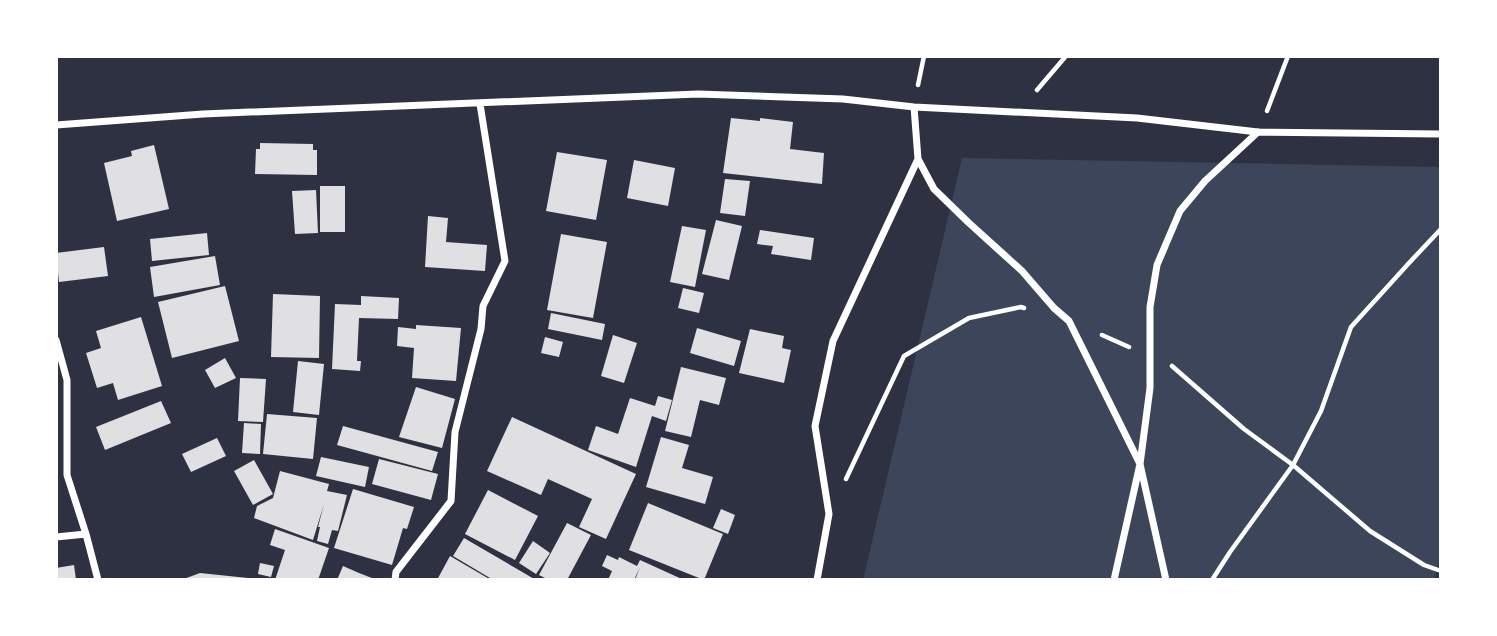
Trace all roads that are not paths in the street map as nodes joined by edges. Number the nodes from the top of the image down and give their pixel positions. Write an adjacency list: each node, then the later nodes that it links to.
1 (480, 104): 2 (street); 3 (street); 12 (street)
2 (914, 107): 4 (street); 6 (street)
3 (56, 125)
4 (1258, 132): 5 (street); 8 (street)
5 (1441, 134)
6 (918, 159): 8 (street); 13 (street)
7 (56, 341): 9 (street)
8 (1140, 464): 14 (street); 15 (street)
9 (86, 534): 10 (street); 11 (street)
10 (56, 537)
11 (98, 580)
12 (394, 580)
13 (817, 580)
14 (1114, 580)
15 (1166, 580)

